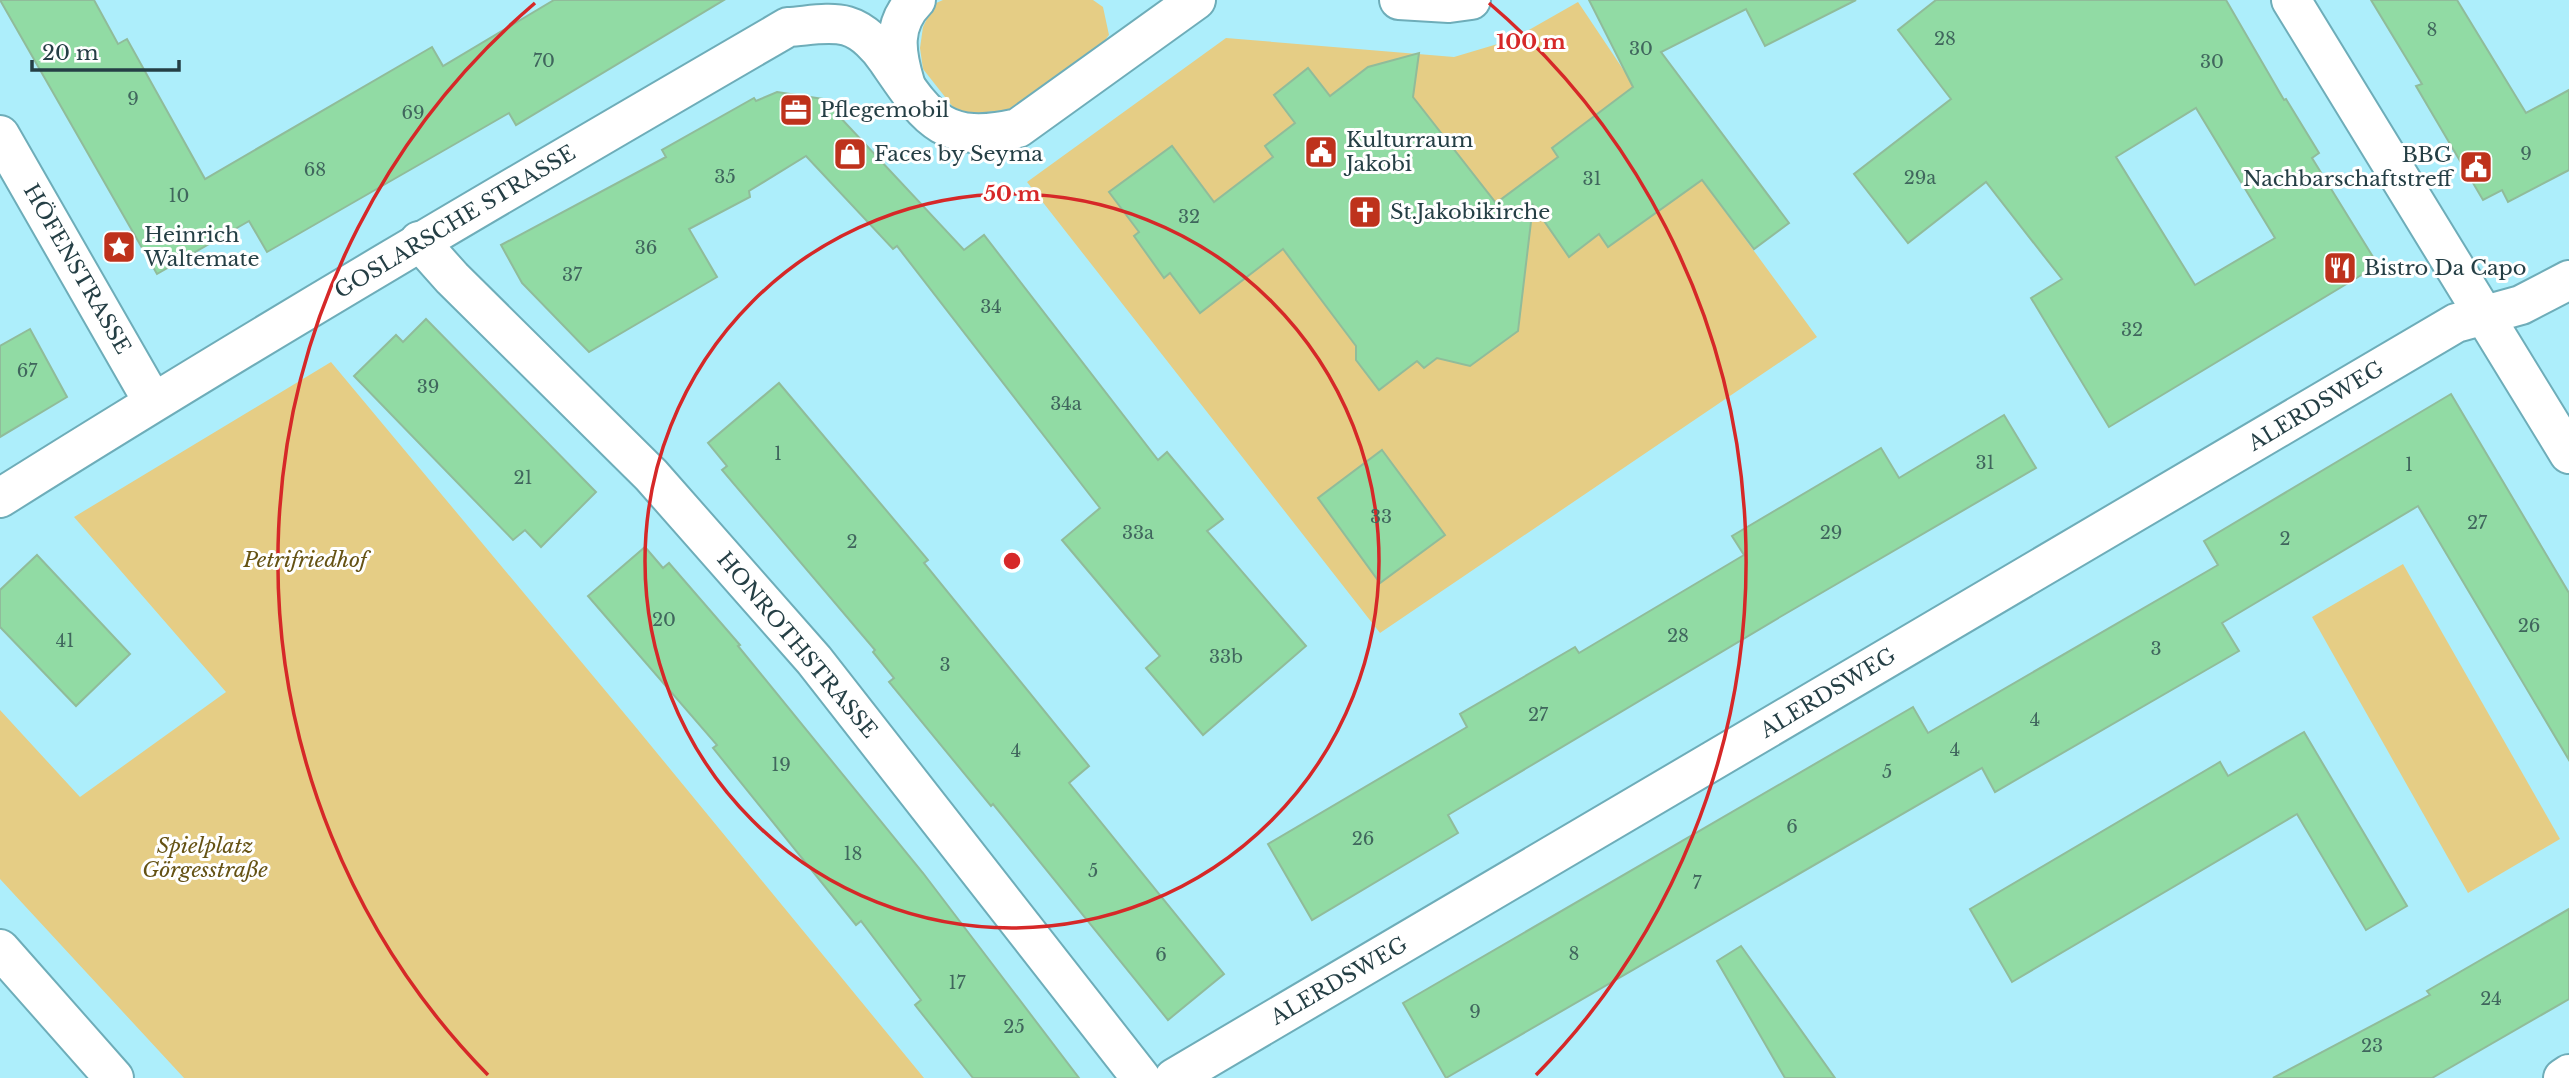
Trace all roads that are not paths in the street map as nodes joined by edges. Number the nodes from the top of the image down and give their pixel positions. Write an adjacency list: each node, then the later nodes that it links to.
1 (822, 0): 7 (street)
2 (916, 0): 8 (street, GOSLARSCHE STRASSE)
3 (1196, 0): 8 (street, GOSLARSCHE STRASSE)
4 (1399, 0): 5 (street)
5 (1471, 0)
6 (2291, 0): 12 (street)
7 (788, 27): 8 (street, GOSLARSCHE STRASSE); 10 (street, GOSLARSCHE STRASSE)
8 (906, 88)
9 (0, 135): 13 (street, HÖFENSTRASSE)
10 (419, 241): 13 (street, GOSLARSCHE STRASSE); 19 (street, HONROTHSTRASSE)
11 (2569, 280): 12 (street, ALERDSWEG)
12 (2484, 315): 14 (street); 20 (street, ALERDSWEG)
13 (153, 402): 15 (street, GOSLARSCHE STRASSE)
14 (2569, 454)
15 (0, 498)
16 (0, 949): 18 (street)
17 (2569, 1074): 21 (street)
18 (114, 1078)
19 (1141, 1078)
20 (1174, 1078)
21 (2563, 1078)

